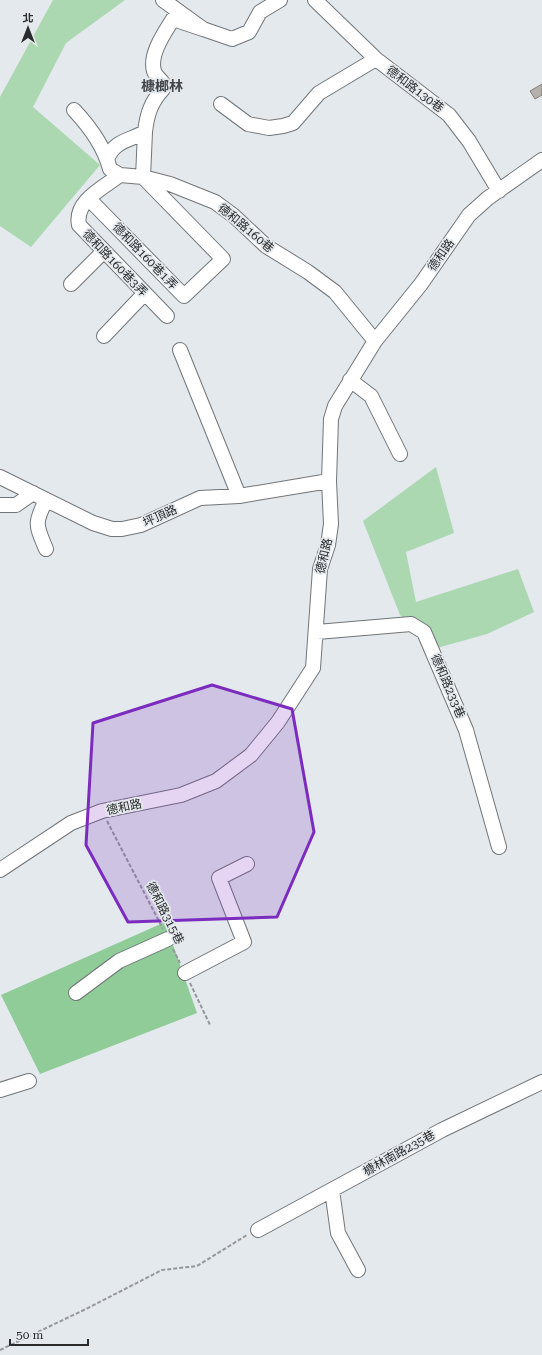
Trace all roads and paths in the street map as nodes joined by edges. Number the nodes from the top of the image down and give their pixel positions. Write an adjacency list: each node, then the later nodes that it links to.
1 (280, 0): 4 (street)
2 (315, 0): 5 (street, 德和路130巷)
3 (166, 1): 4 (street)
4 (203, 29): 8 (street)
5 (376, 59): 6 (street); 13 (street, 德和路130巷)
6 (221, 104)
7 (74, 110): 9 (street)
8 (145, 132): 9 (street); 12 (street)
9 (107, 159): 11 (street)
10 (542, 160): 13 (street, 德和路)
11 (120, 175): 12 (street, 德和路160巷); 14 (street, 德和路160巷3弄)
12 (143, 177): 14 (street, 德和路160巷1弄); 20 (street, 德和路160巷)
13 (499, 191): 20 (street, 德和路)
14 (89, 199): 15 (street, 德和路160巷3弄)
15 (103, 252): 16 (street); 17 (street, 德和路160巷3弄)
16 (71, 284)
17 (144, 294): 18 (street, 德和路160巷3弄); 19 (street)
18 (167, 316)
19 (104, 336)
20 (375, 341): 22 (street, 德和路)
21 (180, 350): 27 (street)
22 (350, 380): 23 (street); 25 (street, 德和路)
23 (400, 454)
24 (0, 477): 26 (street, 坪頂路)
25 (329, 481): 27 (street, 坪頂路); 31 (street, 德和路)
26 (33, 493): 28 (street, 坪頂路); 29 (street)
27 (239, 496): 28 (street, 坪頂路)
28 (46, 500): 30 (street)
29 (0, 505)
30 (46, 549)
31 (316, 632): 32 (street, 德和路); 33 (street, 德和路233巷)
32 (102, 811): 35 (street, 德和路); 36 (path, 德和路315巷)
33 (499, 847)
34 (247, 864): 37 (street)
35 (0, 870)
36 (168, 939): 37 (path, 德和路315巷); 38 (street)
37 (185, 973): 39 (path, 德和路315巷)
38 (76, 993)
39 (210, 1024)
40 (29, 1081): 42 (street)
41 (542, 1082): 43 (street, 槺林南路235巷)
42 (0, 1090)
43 (332, 1190): 44 (street, 槺林南路235巷); 45 (street)
44 (258, 1230): 46 (path)
45 (358, 1270)
46 (0, 1350)

